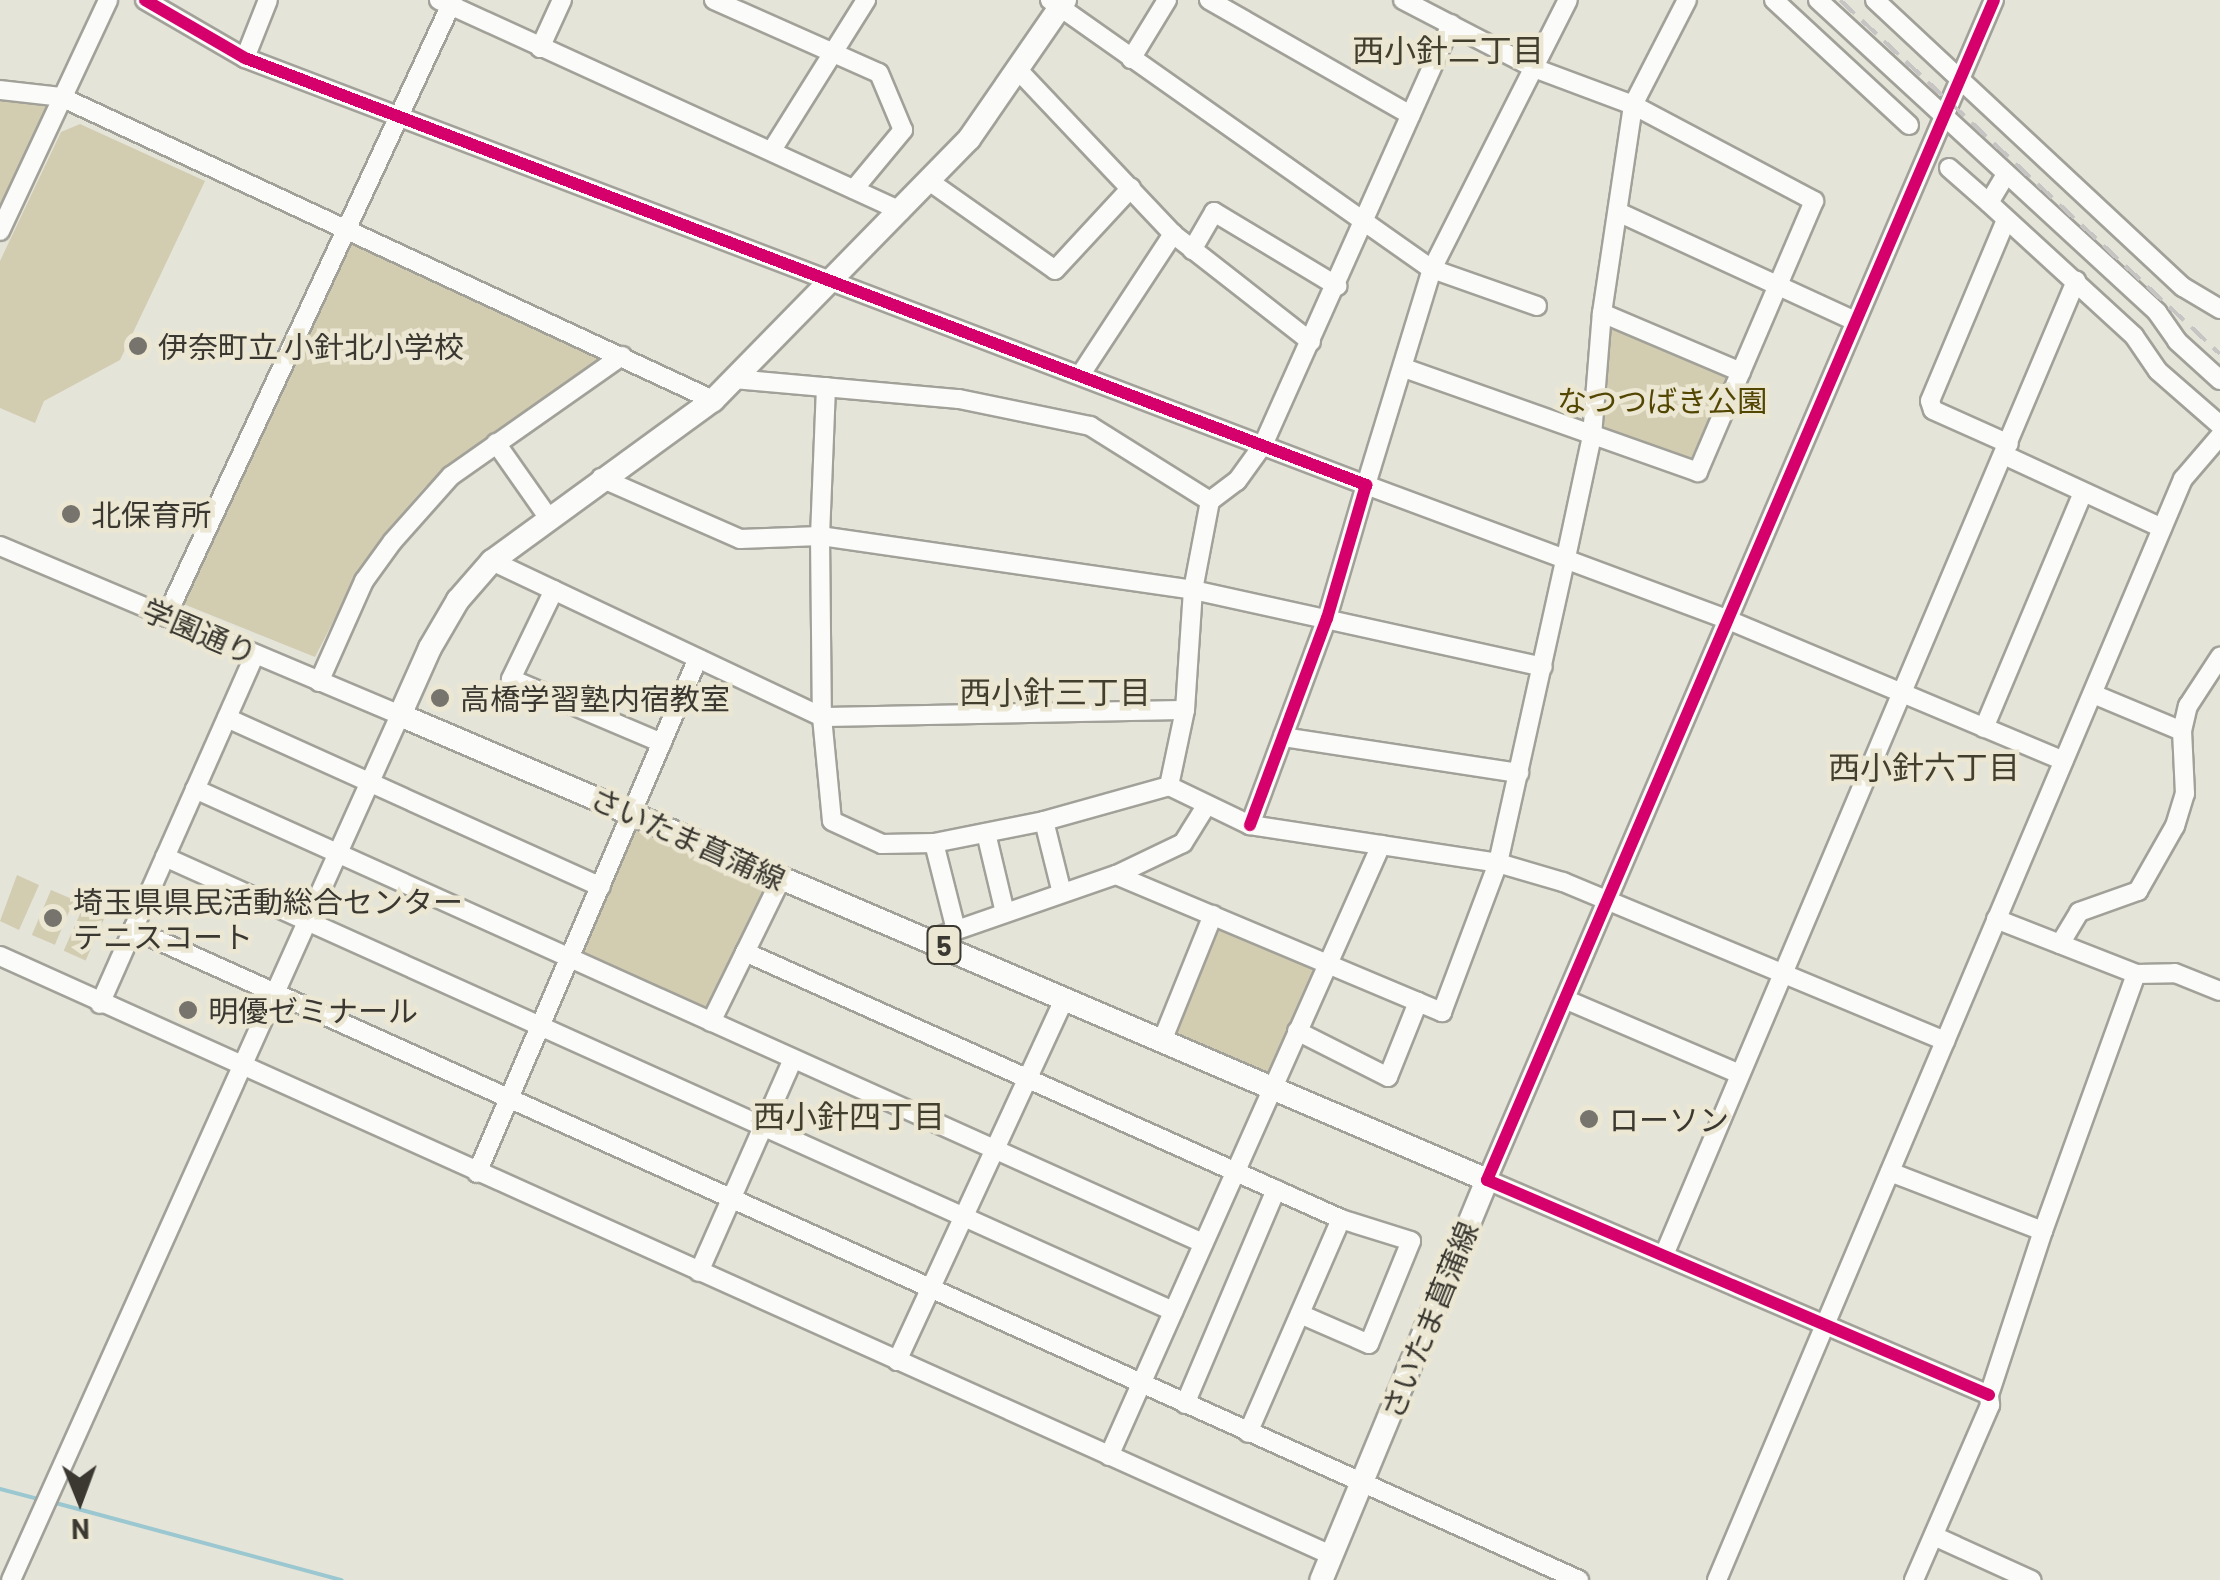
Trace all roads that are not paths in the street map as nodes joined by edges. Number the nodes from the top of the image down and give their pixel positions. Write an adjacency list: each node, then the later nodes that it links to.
1 (108, 0): 28 (street)
2 (145, 0): 22 (street)
3 (268, 0): 22 (street)
4 (562, 0): 20 (street)
5 (714, 0): 18 (street)
6 (866, 0): 21 (street)
7 (1167, 0): 23 (street)
8 (1209, 0): 31 (street)
9 (1403, 0): 19 (street)
10 (1568, 0): 24 (street)
11 (1687, 0): 29 (street)
12 (1774, 0): 33 (street)
13 (1818, 0): 32 (street)
14 (1874, 0): 26 (street)
15 (1994, 0): 26 (street)
16 (447, 2): 20 (street); 30 (street)
17 (1058, 2): 23 (street); 25 (main road)
18 (744, 6): 21 (street)
19 (1451, 24): 24 (street); 31 (street)
20 (540, 48): 34 (street)
21 (831, 52): 34 (street); 38 (street)
22 (245, 58): 30 (street)
23 (1131, 58): 44 (street)
24 (1534, 68): 29 (street); 49 (street)
25 (1018, 70): 37 (main road); 39 (street)
26 (1958, 77): 32 (street); 55 (street)
27 (0, 90): 28 (street)
28 (61, 97): 45 (street); 46 (street)
29 (1633, 105): 42 (street); 53 (street)
30 (398, 113): 45 (street); 50 (street)
31 (1412, 115): 44 (street)
32 (1942, 118): 36 (street); 57 (street)
33 (1909, 125)
34 (772, 150): 38 (street)
35 (1949, 168): 40 (street)
36 (2005, 176): 40 (street); 64 (street)
37 (929, 181): 39 (street); 41 (main road)
38 (854, 188): 41 (street)
39 (1131, 188): 47 (street)
40 (1989, 203): 43 (street)
41 (900, 211): 50 (main road)
42 (1618, 212): 53 (street); 56 (street)
43 (2006, 220): 51 (street); 72 (street)
44 (1366, 223): 49 (street); 52 (street)
45 (345, 229): 59 (street); 85 (street)
46 (0, 231)
47 (1173, 234): 48 (street); 62 (street)
48 (1192, 250): 52 (street); 58 (street)
49 (1432, 269): 54 (street); 60 (street)
50 (833, 280): 62 (street); 63 (main road)
51 (2076, 281): 67 (street); 72 (street)
52 (1336, 286): 58 (street)
53 (1779, 286): 57 (street); 61 (street)
54 (1537, 306)
55 (2220, 309)
56 (1602, 313): 61 (street); 68 (street)
57 (1854, 320): 87 (street)
58 (1311, 342): 71 (street)
59 (622, 356): 66 (street); 70 (street)
60 (1405, 368): 68 (street); 74 (street)
61 (1741, 372): 68 (street)
62 (1081, 374): 71 (street)
63 (734, 379): 65 (street); 66 (main road)
64 (2220, 380)
65 (826, 387): 76 (street); 79 (street)
66 (713, 400): 73 (main road)
67 (2220, 425)
68 (1592, 436): 82 (street)
69 (2220, 436): 78 (street)
70 (496, 443): 77 (street); 92 (street)
71 (1263, 445): 74 (street); 76 (street)
72 (2006, 450): 75 (street); 93 (street)
73 (600, 478): 77 (main road); 79 (street)
74 (1366, 485): 82 (street); 86 (street)
75 (2082, 495): 78 (street); 99 (street)
76 (1210, 500): 84 (street)
77 (548, 517): 81 (main road)
78 (2162, 528): 94 (street)
79 (820, 536): 84 (street); 97 (street)
80 (0, 546): 85 (street, 学園通り)
81 (492, 561): 83 (street); 96 (main road)
82 (1565, 562): 87 (street); 91 (street)
83 (554, 590): 90 (street); 102 (street)
84 (1193, 590): 86 (street); 95 (street)
85 (166, 617): 88 (street, 学園通り)
86 (1327, 618): 91 (street); 101 (street)
87 (1726, 620): 93 (street); 122 (street)
88 (255, 656): 92 (street, 学園通り); 98 (street)
89 (2220, 657): 100 (street)
90 (698, 658): 97 (street); 102 (street)
91 (1542, 668): 104 (street)
92 (319, 682): 96 (street, 学園通り)
93 (1902, 693): 99 (street); 136 (street)
94 (2093, 694): 100 (street); 103 (street)
95 (1185, 710): 97 (street); 106 (street)
96 (400, 715): 105 (street); 109 (main road, さいたま菖蒲線 / 5)
97 (822, 717): 113 (street)
98 (227, 718): 105 (street); 107 (street)
99 (1984, 728): 103 (street)
100 (2182, 730): 130 (street)
101 (1283, 738): 104 (street); 111 (street)
102 (662, 744): 109 (street)
103 (2063, 762): 125 (street)
104 (1519, 773): 117 (street)
105 (370, 782): 115 (street); 120 (street)
106 (1169, 786): 108 (street); 110 (street)
107 (196, 789): 115 (street); 116 (street)
108 (1206, 806): 111 (street); 118 (street)
109 (633, 813): 119 (main road, さいたま菖蒲線 / 5); 120 (street)
110 (1044, 821): 112 (street); 121 (street)
111 (1250, 825): 114 (street)
112 (986, 833): 113 (street); 123 (street)
113 (934, 843): 128 (street)
114 (1382, 845): 117 (street); 134 (street)
115 (337, 853): 126 (street); 133 (street)
116 (165, 857): 126 (street); 127 (street)
117 (1498, 863): 122 (street); 141 (street)
118 (1116, 874): 121 (street); 124 (street)
119 (781, 879): 129 (main road, さいたま菖蒲線 / 5); 131 (street)
120 (601, 887): 133 (street)
121 (1062, 893): 123 (street)
122 (1611, 899): 136 (street); 140 (street)
123 (1006, 913): 128 (street)
124 (1213, 915): 134 (street); 146 (street)
125 (1996, 918): 130 (street); 147 (street)
126 (306, 920): 138 (street); 144 (street)
127 (133, 929): 138 (street); 142 (street)
128 (956, 930): 129 (street)
129 (930, 939): 139 (main road, さいたま菖蒲線 / 5)
130 (2060, 944): 135 (street)
131 (745, 952): 143 (street); 151 (street)
132 (0, 956): 142 (street)
133 (570, 958): 143 (street); 144 (street)
134 (1329, 962): 141 (street); 145 (street)
135 (2136, 974): 137 (street); 164 (street)
136 (1782, 975): 147 (street); 150 (street)
137 (2220, 991)
138 (273, 992): 149 (street); 153 (street)
139 (1065, 998): 146 (main road, さいたま菖蒲線 / 5); 151 (street)
140 (1566, 1000): 150 (street); 159 (street)
141 (1418, 1002): 145 (street)
142 (100, 1004): 149 (street)
143 (711, 1022): 148 (street)
144 (541, 1026): 153 (street); 154 (street)
145 (1297, 1031): 152 (street)
146 (1162, 1041): 152 (main road, さいたま菖蒲線 / 5)
147 (1945, 1041): 157 (street)
148 (794, 1059): 154 (street); 155 (street)
149 (239, 1066): 158 (street); 181 (street)
150 (1740, 1074): 166 (street)
151 (1027, 1079): 155 (street); 156 (street)
152 (1272, 1087): 156 (street); 159 (main road, さいたま菖蒲線 / 5)
153 (509, 1099): 158 (street); 161 (street)
154 (764, 1126): 161 (street); 162 (street)
155 (994, 1149): 162 (street); 165 (street)
156 (1234, 1172): 160 (street); 165 (street)
157 (1890, 1172): 164 (street); 171 (street)
158 (477, 1173): 167 (street)
159 (1487, 1180): 166 (street); 178 (main road, さいたま菖蒲線)
160 (1276, 1190): 163 (street); 175 (street)
161 (732, 1199): 167 (street); 168 (street)
162 (964, 1217): 168 (street); 169 (street)
163 (1342, 1219): 170 (street); 170 (street)
164 (2043, 1232): 174 (street)
165 (1203, 1243): 169 (street)
166 (1664, 1255): 171 (street)
167 (700, 1272): 172 (street)
168 (930, 1289): 172 (street); 173 (street)
169 (1173, 1311): 173 (street)
170 (1300, 1314): 176 (street)
171 (1825, 1325): 174 (street); 184 (street)
172 (897, 1361): 177 (street)
173 (1141, 1384): 175 (street); 177 (street)
174 (1988, 1394): 179 (street)
175 (1185, 1404): 176 (street)
176 (1248, 1432): 178 (street)
177 (1109, 1456): 180 (street)
178 (1362, 1484): 180 (main road, さいたま菖蒲線); 183 (street)
179 (1934, 1536): 185 (street); 186 (street)
180 (1331, 1555): 182 (main road, さいたま菖蒲線)
181 (11, 1580)
182 (1321, 1580)
183 (1579, 1580)
184 (1717, 1580)
185 (1914, 1580)
186 (2031, 1580)

